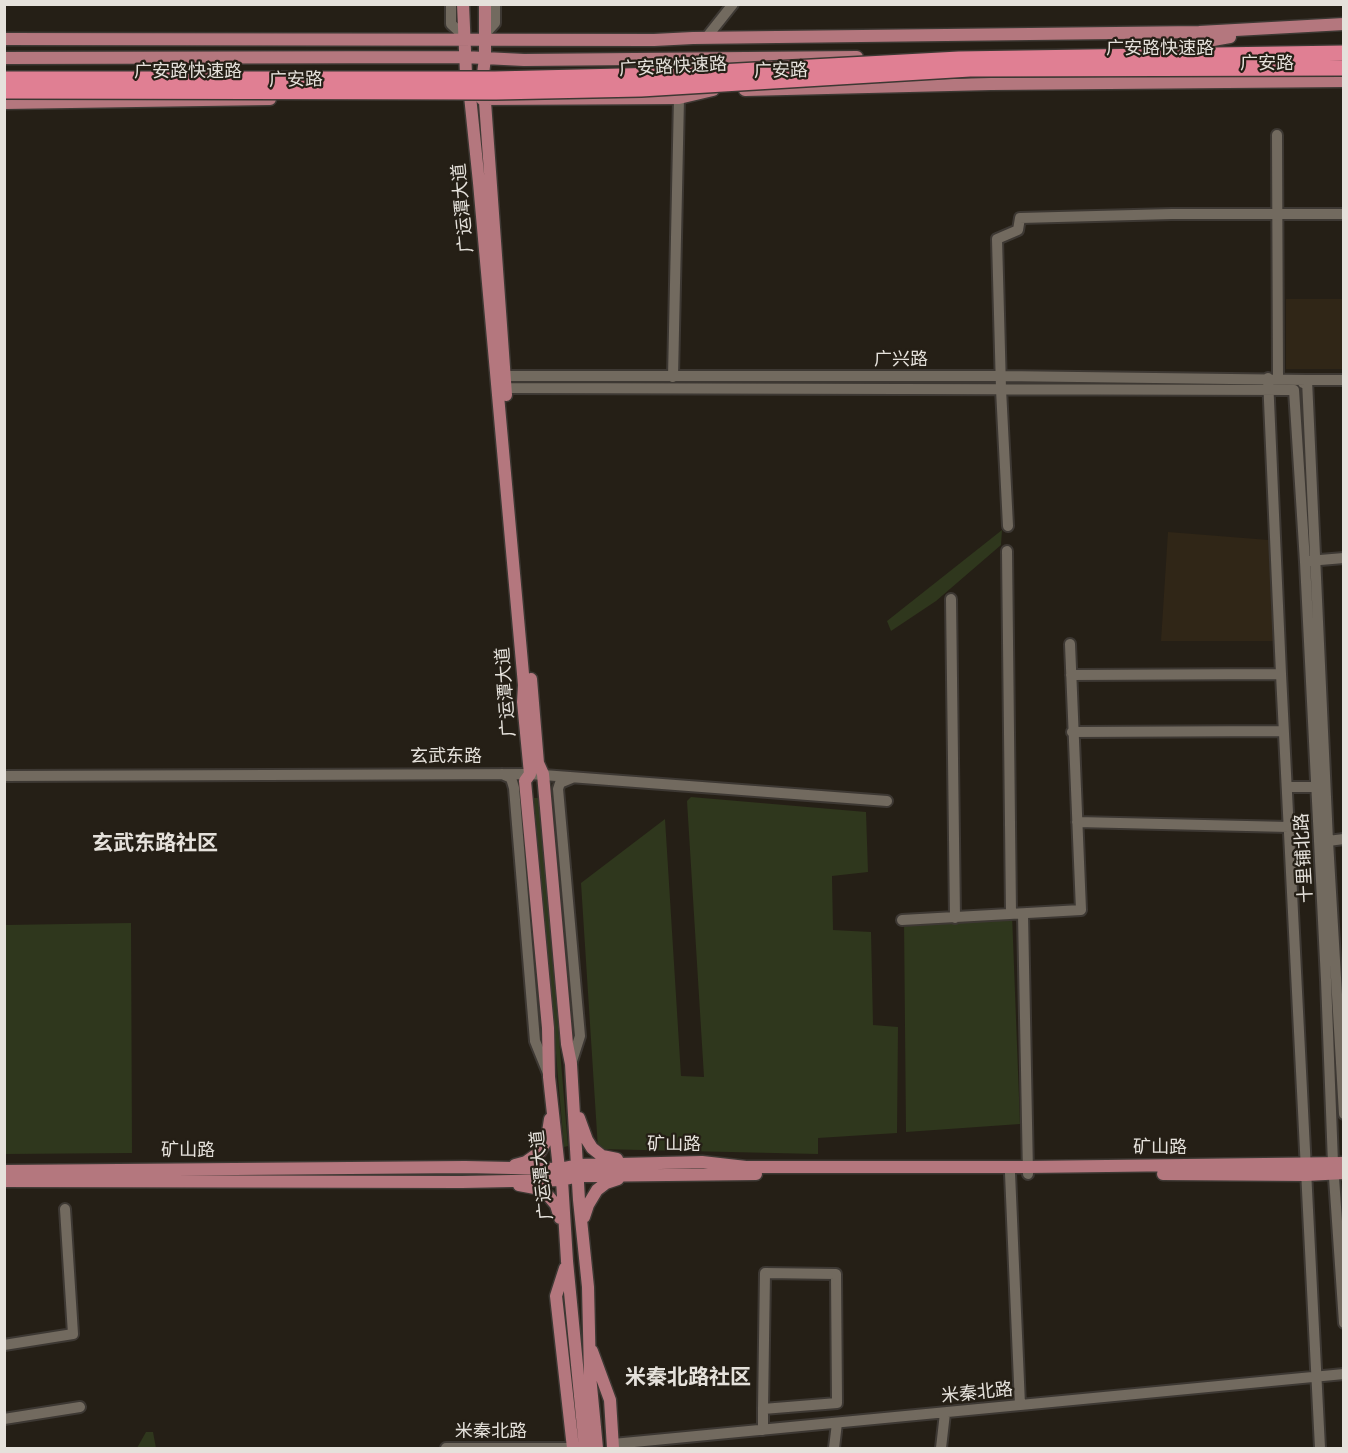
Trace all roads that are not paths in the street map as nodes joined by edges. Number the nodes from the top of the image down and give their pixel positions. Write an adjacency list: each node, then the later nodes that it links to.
1 (450, 4): 8 (street)
2 (463, 4): 8 (main road, 广运潭大道)
3 (485, 4): 9 (main road, 广运潭大道)
4 (495, 4): 9 (street)
5 (733, 4): 10 (street)
6 (1344, 24): 7 (main road, 广安路)
7 (1276, 28): 10 (main road, 广安路); 19 (main road)
8 (463, 37): 9 (main road, 广安路); 12 (main road, 广安路); 16 (main road, 广运潭大道)
9 (485, 37): 13 (main road, 广安路); 18 (main road, 广运潭大道)
10 (706, 38): 13 (main road, 广安路)
11 (4, 39): 12 (main road, 广安路)
12 (379, 39): 15 (main road)
13 (654, 40): 19 (main road)
14 (1344, 53): 24 (highway, 广安路快速路, bridge)
15 (294, 57): 16 (main road); 17 (main road)
16 (464, 57): 18 (main road); 23 (main road, 广运潭大道)
17 (4, 58)
18 (485, 58): 19 (main road); 22 (main road, 广运潭大道)
19 (688, 60)
20 (1027, 66): 22 (main road); 26 (main road); 27 (main road)
21 (1344, 68): 28 (highway, 广安路快速路, bridge)
22 (483, 74): 23 (main road); 31 (main road, 广运潭大道)
23 (466, 75): 24 (main road); 29 (main road, 广运潭大道)
24 (4, 81)
25 (1344, 81): 26 (main road, 广安路)
26 (1221, 83): 27 (main road, 广安路)
27 (1058, 84): 30 (main road, 广安路)
28 (4, 92)
29 (470, 96): 31 (main road, 广安路); 32 (main road, 广安路); 38 (main road, 广运潭大道)
30 (679, 98): 31 (main road, 广安路); 37 (street)
31 (485, 100): 38 (main road, 广运潭大道)
32 (4, 103)
33 (1277, 135): 34 (street)
34 (1277, 214): 35 (street); 36 (street); 41 (street)
35 (1344, 214)
36 (1002, 376): 37 (street, 广兴路); 41 (street, 广兴路); 42 (street)
37 (673, 377): 38 (street, 广兴路)
38 (501, 379): 42 (street, 广兴路); 55 (main road, 广运潭大道)
39 (1307, 380): 40 (street, 广兴路); 41 (street, 广兴路); 43 (street); 47 (street, 十里铺北路)
40 (1344, 380)
41 (1272, 382): 42 (street, 广兴路); 43 (street, 广兴路); 50 (street)
42 (1001, 388): 44 (street)
43 (1294, 390): 47 (street, 十里铺北路)
44 (1008, 526)
45 (1007, 550): 68 (street)
46 (1344, 558): 47 (street)
47 (1310, 561): 59 (street, 十里铺北路); 64 (street, 十里铺北路)
48 (951, 599): 69 (street)
49 (1070, 644): 51 (street)
50 (1281, 674): 51 (street); 52 (street)
51 (1071, 675): 53 (street)
52 (1283, 731): 53 (street); 58 (street)
53 (1072, 732): 61 (street)
54 (498, 774): 55 (street, 玄武东路); 56 (street, 玄武东路); 72 (street)
55 (537, 774): 57 (street, 玄武东路); 66 (main road, 广运潭大道); 72 (main road, 广运潭大道)
56 (4, 776)
57 (582, 777): 60 (street, 玄武东路); 65 (street)
58 (1287, 787): 59 (street); 62 (street)
59 (1317, 787): 78 (street, 十里铺北路)
60 (887, 801)
61 (1077, 822): 62 (street); 67 (street)
62 (1289, 826): 80 (street)
63 (1344, 839): 64 (street)
64 (1328, 841): 75 (street, 十里铺北路)
65 (565, 863): 66 (street); 71 (street)
66 (554, 898): 71 (main road, 广运潭大道)
67 (1023, 914): 68 (street); 82 (street)
68 (1011, 915): 69 (street)
69 (955, 918): 70 (street)
70 (902, 920)
71 (571, 1064): 73 (main road, 广运潭大道)
72 (549, 1077): 74 (main road, 广运潭大道)
73 (573, 1098): 76 (main road); 81 (main road, 广运潭大道)
74 (552, 1103): 77 (main road); 84 (main road, 广运潭大道)
75 (1344, 1114)
76 (645, 1163): 81 (main road, 矿山路); 82 (main road, 矿山路)
77 (494, 1167): 79 (main road, 矿山路); 84 (main road, 矿山路)
78 (1339, 1168): 80 (main road, 矿山路); 92 (street, 十里铺北路)
79 (4, 1170)
80 (1306, 1170): 82 (main road, 矿山路); 97 (street)
81 (578, 1171): 84 (main road, 矿山路); 85 (main road, 矿山路); 89 (main road, 广运潭大道)
82 (1028, 1171): 83 (main road, 矿山路)
83 (1010, 1173): 85 (main road, 矿山路); 98 (street)
84 (561, 1174): 87 (main road, 矿山路); 90 (main road, 广运潭大道)
85 (634, 1176): 89 (main road)
86 (4, 1181): 87 (main road, 矿山路)
87 (488, 1182): 90 (main road)
88 (65, 1209): 94 (street)
89 (582, 1230): 93 (main road, 广运潭大道)
90 (566, 1241): 91 (main road, 广运潭大道)
91 (567, 1261): 96 (main road, 广运潭大道); 106 (main road)
92 (1344, 1323)
93 (588, 1344): 96 (main road, 广运潭大道); 105 (main road)
94 (4, 1345)
95 (1344, 1374): 97 (street, 米秦北路)
96 (584, 1375): 108 (main road); 109 (main road)
97 (1317, 1376): 98 (street, 米秦北路); 112 (street)
98 (1020, 1405): 101 (street, 米秦北路)
99 (80, 1407): 102 (street)
100 (764, 1409): 100 (street); 104 (street)
101 (945, 1413): 103 (street, 米秦北路); 111 (street)
102 (4, 1419)
103 (837, 1423): 104 (street, 米秦北路); 110 (street)
104 (763, 1430): 105 (street, 米秦北路)
105 (613, 1446)
106 (573, 1448): 107 (street, 米秦北路)
107 (446, 1449)
108 (585, 1449)
109 (597, 1449)
110 (834, 1449)
111 (941, 1449)
112 (1320, 1449)

